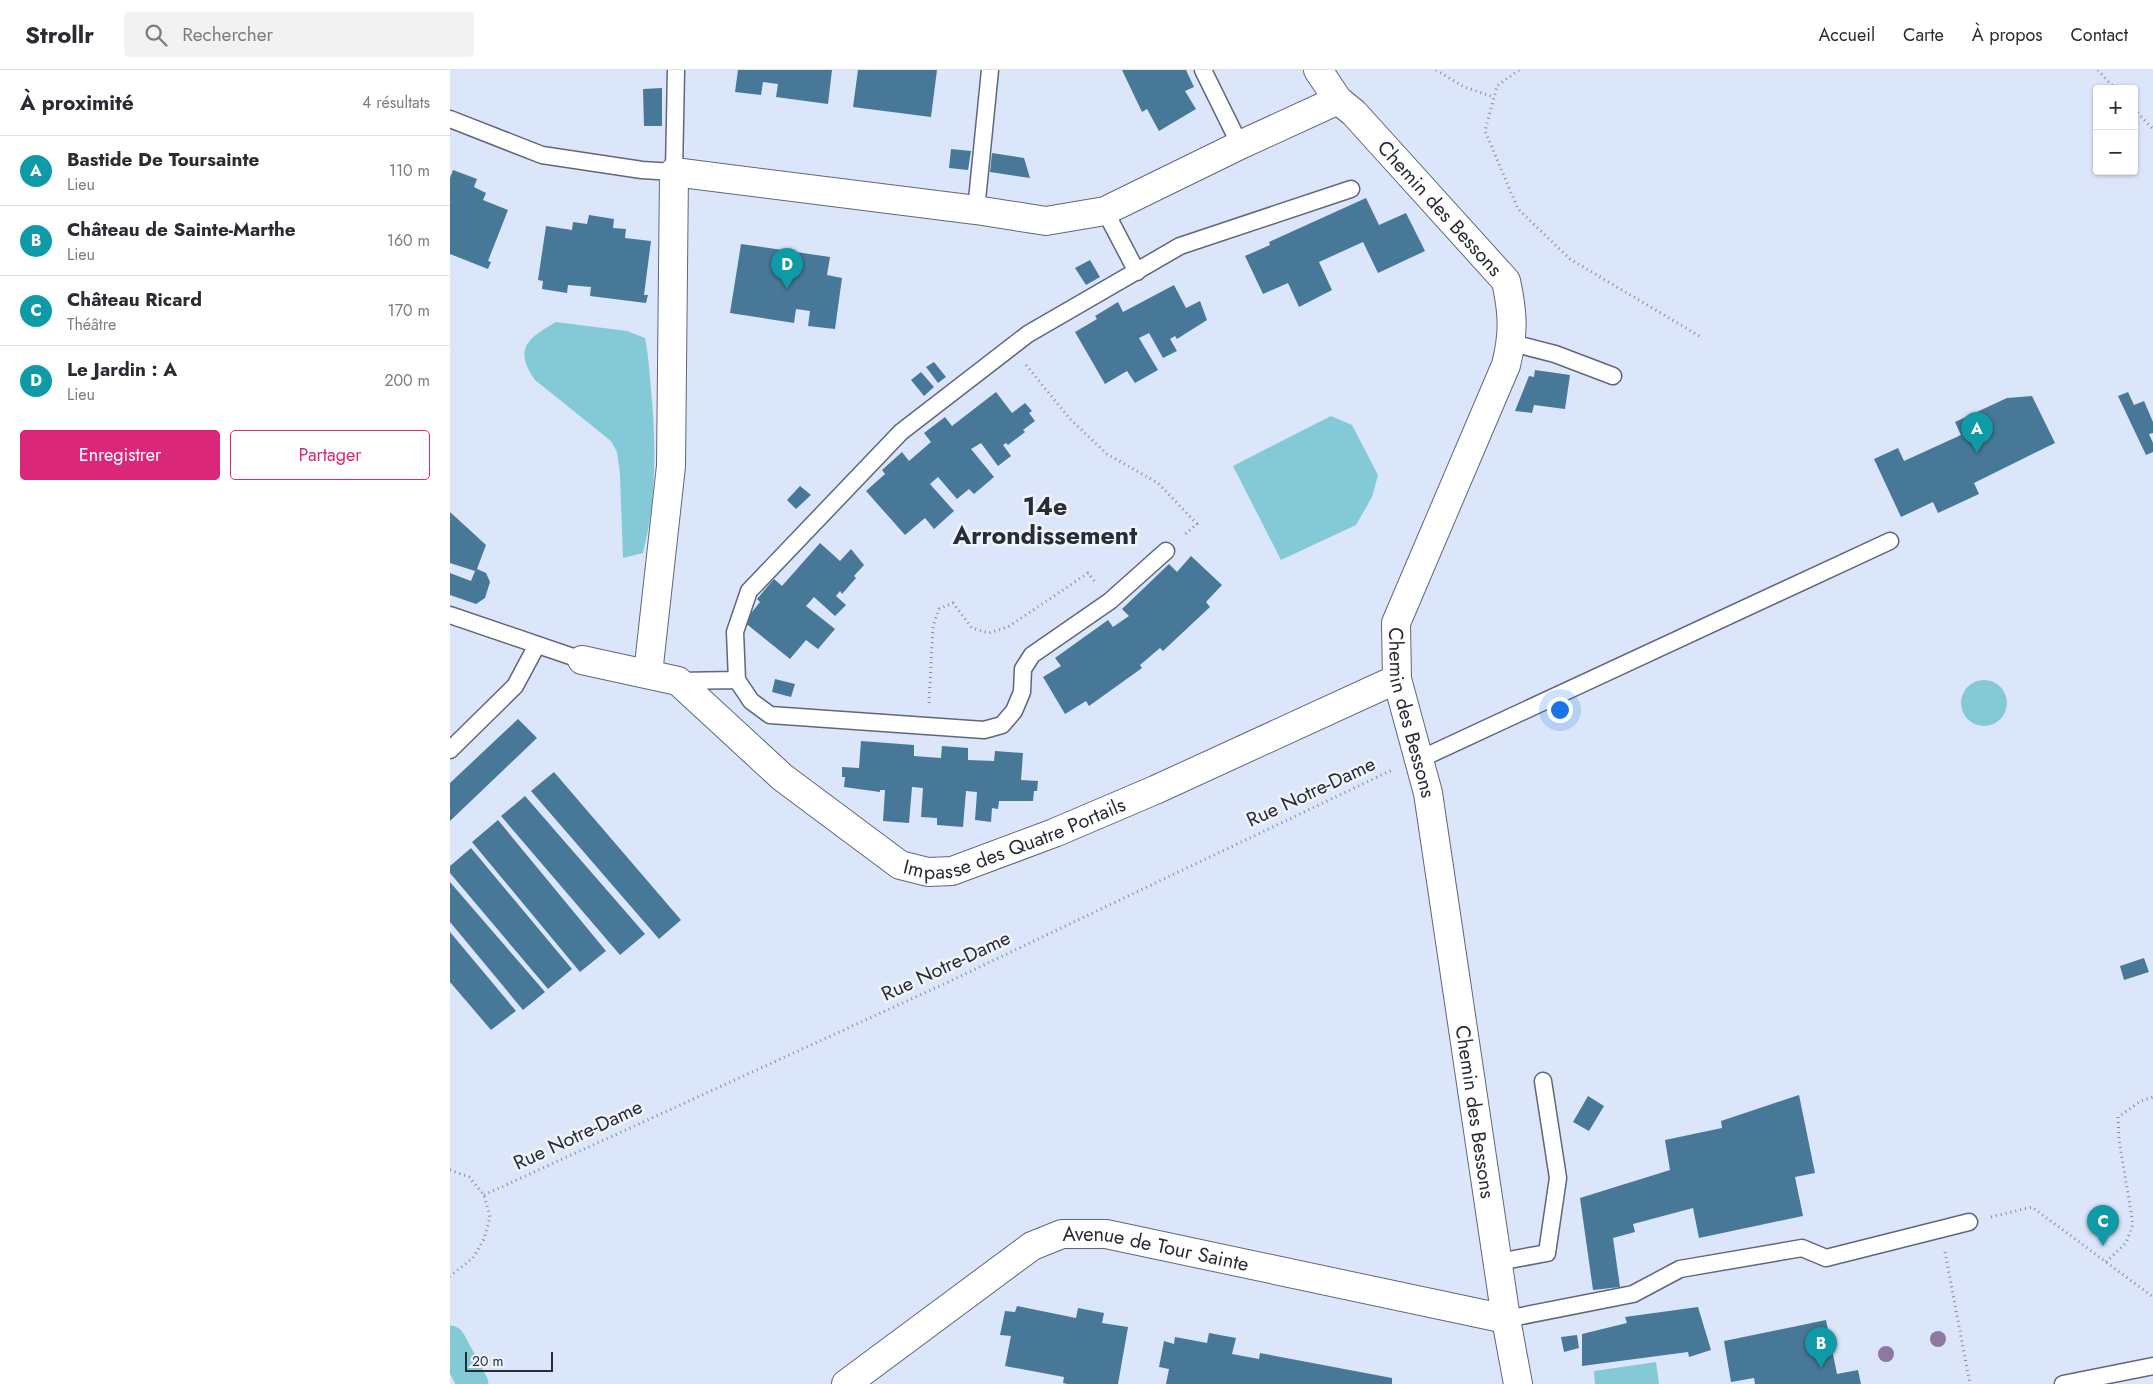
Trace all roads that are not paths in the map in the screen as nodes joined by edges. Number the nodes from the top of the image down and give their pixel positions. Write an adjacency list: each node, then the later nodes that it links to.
1 (676, 70): 8 (lane)
2 (990, 70): 10 (lane)
3 (1203, 70): 7 (lane)
4 (1318, 70): 5 (street, Chemin des Bessons)
5 (1338, 100): 7 (street); 13 (street, Chemin des Bessons)
6 (450, 119): 8 (lane)
7 (1240, 145): 11 (street)
8 (674, 172): 10 (street); 20 (street)
9 (1351, 189): 12 (lane)
10 (976, 210): 11 (street)
11 (1105, 211): 12 (lane)
12 (1137, 272): 23 (lane)
13 (1512, 343): 14 (lane); 21 (street, Chemin des Bessons)
14 (1613, 376)
15 (1890, 541): 25 (lane)
16 (1166, 551): 23 (lane)
17 (450, 615): 18 (lane)
18 (537, 644): 19 (lane); 24 (lane)
19 (582, 660): 20 (street)
20 (648, 674): 22 (street)
21 (1397, 679): 22 (street, Impasse des Quatre Portails); 25 (street, Chemin des Bessons)
22 (678, 680): 23 (lane)
23 (737, 680)
24 (450, 750)
25 (1418, 760): 28 (street, Chemin des Bessons)
26 (1543, 1081): 28 (lane)
27 (1969, 1222): 29 (lane)
28 (1498, 1262): 29 (street, Chemin des Bessons)
29 (1506, 1319): 31 (street, Avenue de Tour Sainte); 32 (street, Chemin des Bessons)
30 (2153, 1366): 33 (lane)
31 (846, 1384)
32 (1518, 1384)
33 (2063, 1384)

